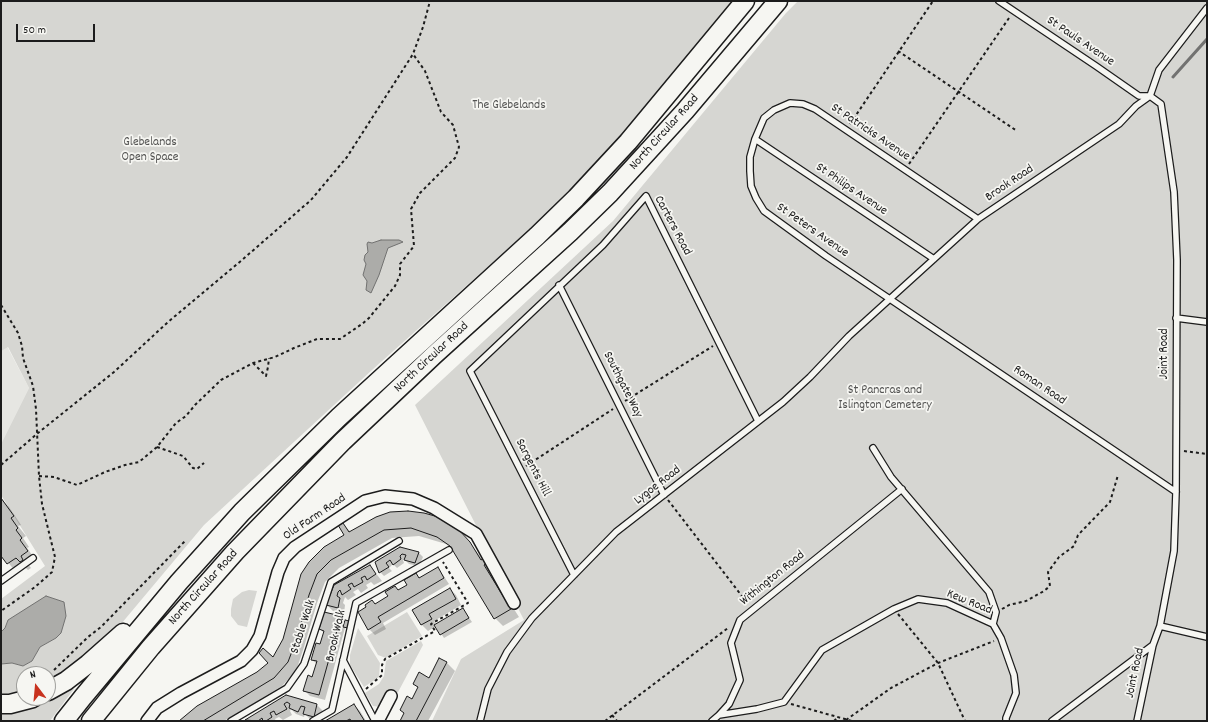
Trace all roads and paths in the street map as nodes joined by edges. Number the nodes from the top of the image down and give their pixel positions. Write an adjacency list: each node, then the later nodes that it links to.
1 (430, 1): 9 (path)
2 (745, 1): 46 (highway, North Circular Road)
3 (778, 1): 72 (highway, North Circular Road)
4 (933, 1): 8 (path)
5 (1000, 1): 7 (lane, St Pauls Avenue)
6 (1207, 8): 11 (lane)
7 (1014, 11): 10 (path); 11 (lane, St Pauls Avenue)
8 (898, 52): 10 (path); 12 (path)
9 (413, 54): 23 (path); 27 (path)
10 (958, 92): 13 (path); 15 (path)
11 (1150, 96): 16 (lane, Brook Road); 21 (lane, Joint Road)
12 (846, 130): 14 (lane, St Patricks Avenue); 15 (lane, St Patricks Avenue)
13 (1017, 131)
14 (755, 139): 17 (lane, St Philips Avenue); 19 (lane, St Peters Avenue)
15 (905, 170): 16 (lane, St Patricks Avenue)
16 (978, 219): 17 (lane, Brook Road)
17 (934, 259): 19 (lane, Brook Road)
18 (559, 285): 25 (lane, Carters Road); 26 (lane, Carters Road); 38 (lane, Southgate Way)
19 (889, 299): 26 (lane, Lygoe Road); 37 (lane, Roman Road)
20 (1, 305): 27 (path)
21 (1176, 318): 22 (lane); 30 (lane, Joint Road)
22 (1207, 322)
23 (269, 358): 24 (path); 24 (path)
24 (253, 363): 28 (path)
25 (470, 371): 44 (lane, Sargents Hill)
26 (758, 420): 38 (lane, Lygoe Road)
27 (38, 433): 33 (path); 34 (path)
28 (157, 447): 32 (path); 34 (path)
29 (873, 448): 36 (lane)
30 (1175, 450): 31 (path); 37 (lane, Joint Road)
31 (1207, 454)
32 (204, 463)
33 (1, 465)
34 (39, 476): 50 (path)
35 (1118, 476): 51 (path)
36 (902, 489): 49 (lane, Withington Road); 51 (lane)
37 (1176, 492): 54 (lane, Joint Road)
38 (664, 495): 44 (lane, Lygoe Road); 49 (path)
39 (186, 540): 60 (path)
40 (399, 541): 74 (lane, Stable Walk)
41 (449, 550): 42 (lane, Brook Walk)
42 (439, 555): 58 (lane, Brook Walk); 62 (path)
43 (33, 558): 45 (lane)
44 (574, 575): 77 (lane, Lygoe Road)
45 (1, 581)
46 (179, 582): 61 (highway); 71 (highway, North Circular Road)
47 (514, 603): 73 (street, Old Farm Road)
48 (894, 609): 53 (lane, Kew Road); 59 (path); 65 (lane, Kew Road)
49 (753, 610): 52 (lane, Withington Road)
50 (1, 611)
51 (996, 612): 53 (lane)
52 (740, 620): 67 (path); 68 (lane, Withington Road)
53 (993, 624): 56 (lane, Kew Road)
54 (1160, 626): 55 (lane); 57 (lane, Joint Road)
55 (1207, 637)
56 (1001, 638): 59 (path); 84 (lane, Kew Road)
57 (1153, 645): 85 (lane); 86 (lane, Joint Road)
58 (343, 660): 62 (lane); 75 (lane, Brook Walk)
59 (938, 663): 70 (path); 83 (path)
60 (56, 673)
61 (56, 682)
62 (360, 693): 76 (lane)
63 (391, 696): 76 (street)
64 (16, 702): 66 (highway)
65 (784, 702): 68 (lane); 69 (path)
66 (1, 704)
67 (612, 715): 78 (path); 79 (path)
68 (719, 715): 80 (lane, Withington Road)
69 (837, 718): 70 (path); 81 (path)
70 (846, 720): 82 (path)
71 (64, 721)
72 (91, 721)
73 (147, 721)
74 (231, 721)
75 (314, 721)
76 (377, 721)
77 (480, 721)
78 (605, 721)
79 (617, 721)
80 (712, 721)
81 (834, 721)
82 (852, 721)
83 (965, 721)
84 (1006, 721)
85 (1052, 721)
86 (1137, 721)

